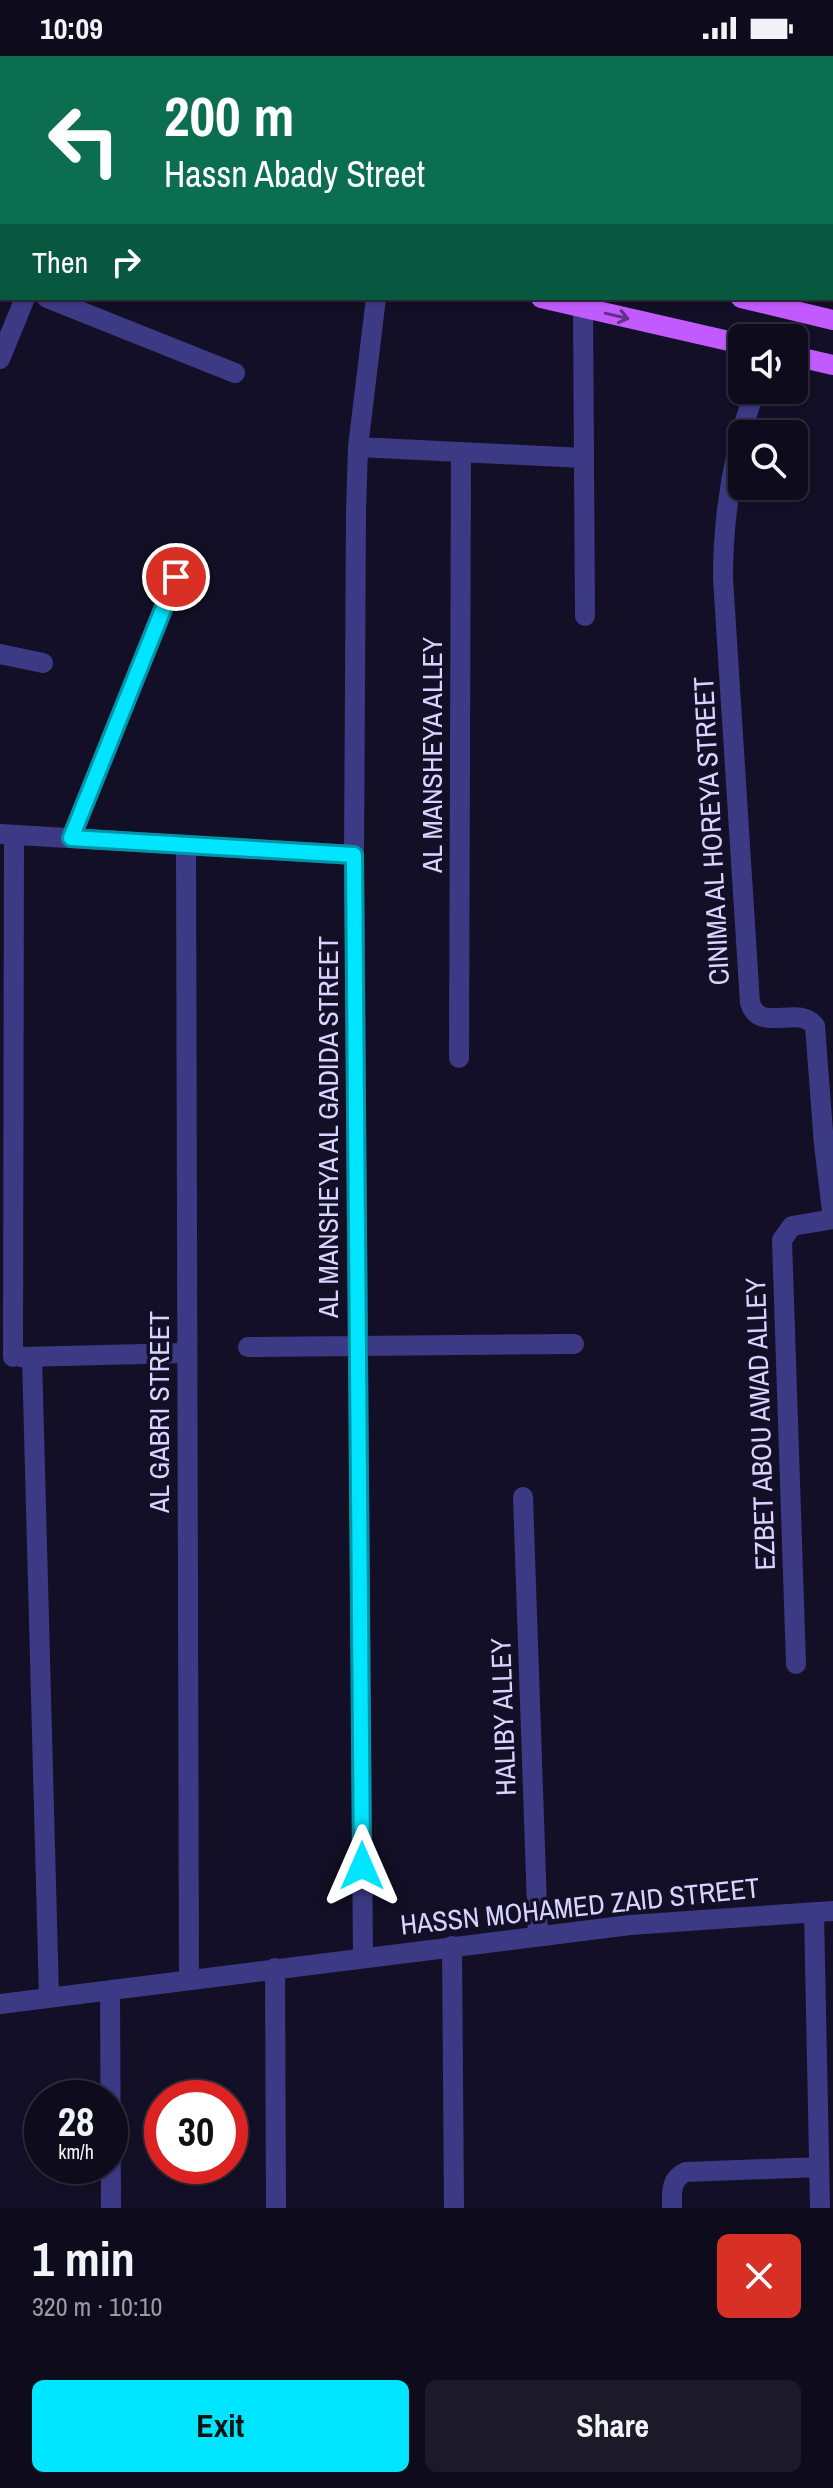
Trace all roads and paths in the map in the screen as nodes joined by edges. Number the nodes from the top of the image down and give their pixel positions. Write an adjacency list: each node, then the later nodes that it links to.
1 (24, 300): 9 (street)
2 (52, 300): 12 (street)
3 (376, 300): 14 (street, AL MANSHEYA AL GADIDA STREET)
4 (549, 300): 6 (main road)
5 (749, 300): 7 (main road)
6 (583, 308): 8 (main road, one-way to 8); 16 (street)
7 (833, 320)
8 (728, 341)
9 (0, 357)
10 (808, 359): 11 (main road)
11 (833, 365)
12 (235, 373)
13 (751, 404): 26 (street, CINIMA AL HOREYA STREET)
14 (358, 447): 15 (street); 24 (street, AL MANSHEYA AL GADIDA STREET)
15 (461, 452): 16 (street); 25 (street, AL MANSHEYA ALLEY)
16 (584, 458): 18 (street)
17 (176, 577): 22 (street)
18 (585, 616)
19 (0, 654): 20 (street)
20 (43, 663)
21 (7, 835): 22 (street); 31 (street)
22 (71, 838): 23 (street)
23 (186, 845): 24 (street); 30 (street, AL GABRI STREET)
24 (354, 855): 28 (street, AL MANSHEYA AL GADIDA STREET)
25 (459, 1058)
26 (833, 1219): 33 (street, EZBET ABOU AWAD ALLEY)
27 (574, 1344): 28 (street)
28 (358, 1346): 29 (street); 37 (street, AL MANSHEYA AL GADIDA STREET)
29 (248, 1347)
30 (186, 1353): 31 (street); 39 (street, AL GABRI STREET)
31 (15, 1357): 41 (street)
32 (523, 1497): 35 (street, HALIBY ALLEY)
33 (796, 1664)
34 (824, 1911): 35 (street, HASSN MOHAMED ZAID STREET); 43 (street)
35 (538, 1936): 36 (street, HASSN MOHAMED ZAID STREET)
36 (452, 1946): 37 (street, HASSN MOHAMED ZAID STREET); 46 (street)
37 (363, 1957): 38 (street, HASSN MOHAMED ZAID STREET)
38 (275, 1968): 39 (street, HASSN MOHAMED ZAID STREET); 45 (street)
39 (189, 1980): 40 (street, HASSN MOHAMED ZAID STREET)
40 (110, 1990): 41 (street, HASSN MOHAMED ZAID STREET); 44 (street)
41 (49, 1997): 42 (street, HASSN MOHAMED ZAID STREET)
42 (0, 2004)
43 (819, 2167): 47 (street); 48 (street)
44 (111, 2208)
45 (276, 2208)
46 (454, 2208)
47 (672, 2208)
48 (820, 2208)

